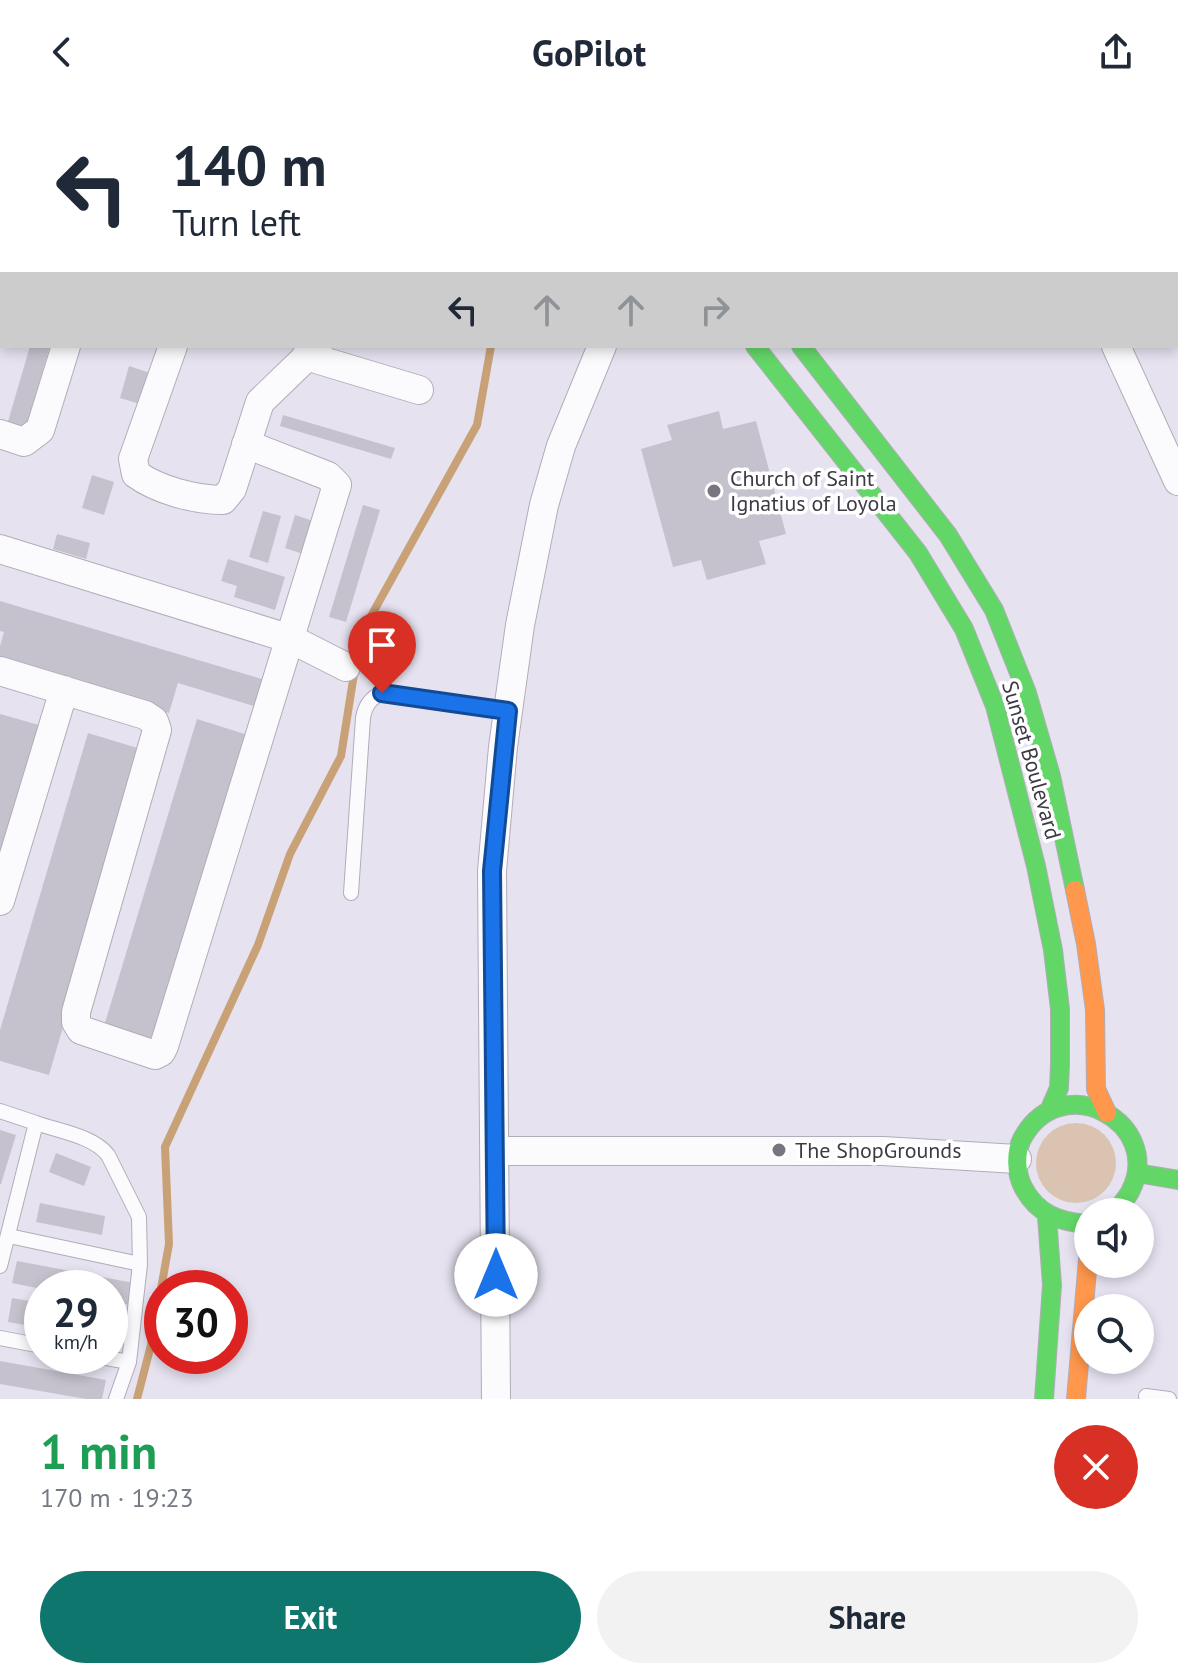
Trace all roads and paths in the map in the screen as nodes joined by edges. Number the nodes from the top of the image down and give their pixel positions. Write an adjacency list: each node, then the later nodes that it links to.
1 (65, 348): 9 (street)
2 (172, 348): 10 (street)
3 (601, 348): 17 (street)
4 (757, 348): 21 (main road, Sunset Boulevard)
5 (803, 348): 22 (main road, Sunset Boulevard)
6 (1117, 348): 11 (street)
7 (312, 351): 8 (street); 10 (street)
8 (419, 390)
9 (0, 434)
10 (246, 444): 13 (street)
11 (1178, 481)
12 (0, 549): 13 (street)
13 (291, 639): 14 (street); 16 (street)
14 (346, 667)
15 (0, 671): 16 (street)
16 (64, 690): 19 (street)
17 (508, 711): 18 (lane); 24 (street)
18 (351, 893)
19 (0, 901)
20 (0, 1111): 23 (lane)
21 (1049, 1111): 22 (main road); 25 (main road)
22 (1107, 1113): 26 (main road)
23 (36, 1123): 31 (lane); 32 (lane)
24 (496, 1151): 25 (street); 40 (street)
25 (1017, 1159): 29 (main road)
26 (1137, 1173): 27 (main road); 28 (main road)
27 (1178, 1180)
28 (1126, 1198)
29 (1047, 1217): 30 (main road); 41 (main road)
30 (1074, 1225)
31 (9, 1236): 32 (lane); 33 (lane)
32 (140, 1264): 37 (lane)
33 (0, 1266)
34 (1086, 1278): 42 (main road)
35 (0, 1338): 36 (lane)
36 (24, 1343)
37 (129, 1362): 39 (lane)
38 (1146, 1396): 43 (lane)
39 (116, 1399)
40 (496, 1399)
41 (1044, 1399)
42 (1076, 1399)
43 (1169, 1399)

